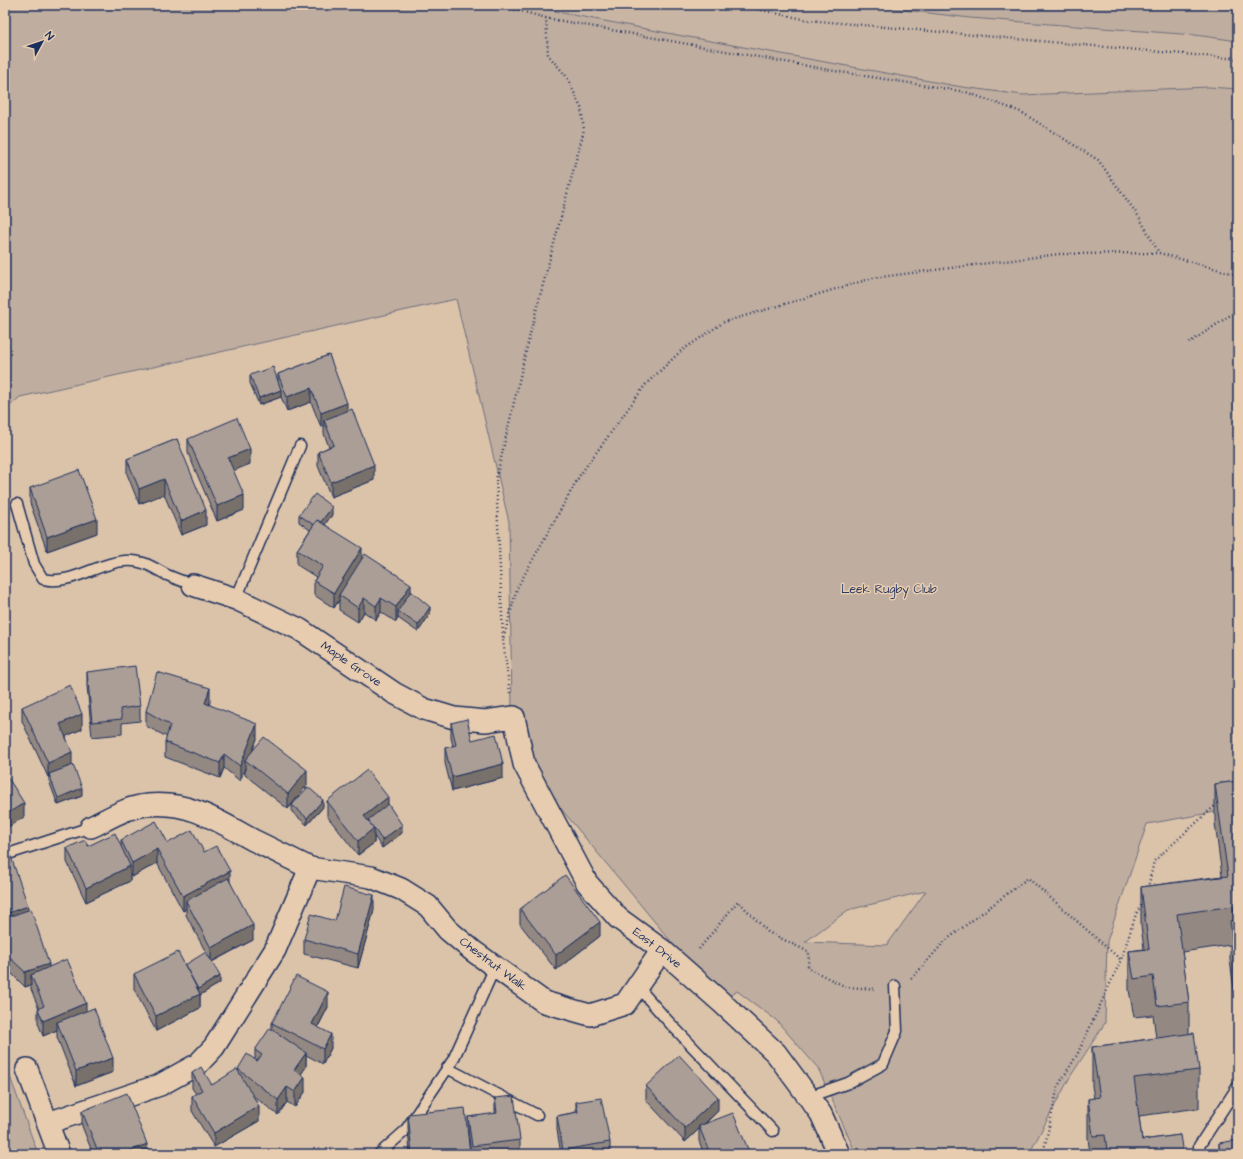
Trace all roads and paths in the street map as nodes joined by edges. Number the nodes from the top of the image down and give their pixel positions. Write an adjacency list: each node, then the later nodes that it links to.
1 (499, 5): 3 (path)
2 (738, 5): 4 (path)
3 (546, 18): 5 (path); 13 (path)
4 (1238, 59)
5 (1159, 253): 6 (path); 13 (path)
6 (1238, 275)
7 (1238, 310): 8 (path)
8 (1189, 343)
9 (300, 446): 12 (lane)
10 (18, 504): 11 (lane)
11 (193, 585): 12 (street, Maple Grove)
12 (236, 598): 14 (street, Maple Grove)
13 (503, 640): 14 (path)
14 (514, 717): 21 (street, East Drive)
15 (1221, 801): 19 (path)
16 (91, 827): 17 (lane); 18 (street, Chestnut Walk)
17 (5, 855)
18 (310, 868): 23 (street, Chestnut Walk); 32 (street)
19 (1147, 891)
20 (1146, 899): 22 (path)
21 (662, 950): 24 (street, East Drive); 25 (street, Chestnut Walk)
22 (1121, 960): 26 (path); 37 (path)
23 (495, 967): 25 (street, Chestnut Walk); 28 (lane)
24 (683, 969): 26 (path); 30 (street, East Drive)
25 (637, 986): 33 (lane)
26 (895, 986): 30 (lane)
27 (27, 1068): 32 (street)
28 (447, 1068): 31 (lane); 35 (lane)
29 (1238, 1086): 38 (lane)
30 (808, 1097): 36 (street, East Drive)
31 (537, 1115)
32 (48, 1124): 34 (street)
33 (773, 1131)
34 (59, 1154)
35 (379, 1154)
36 (839, 1154)
37 (1044, 1154)
38 (1200, 1154)

